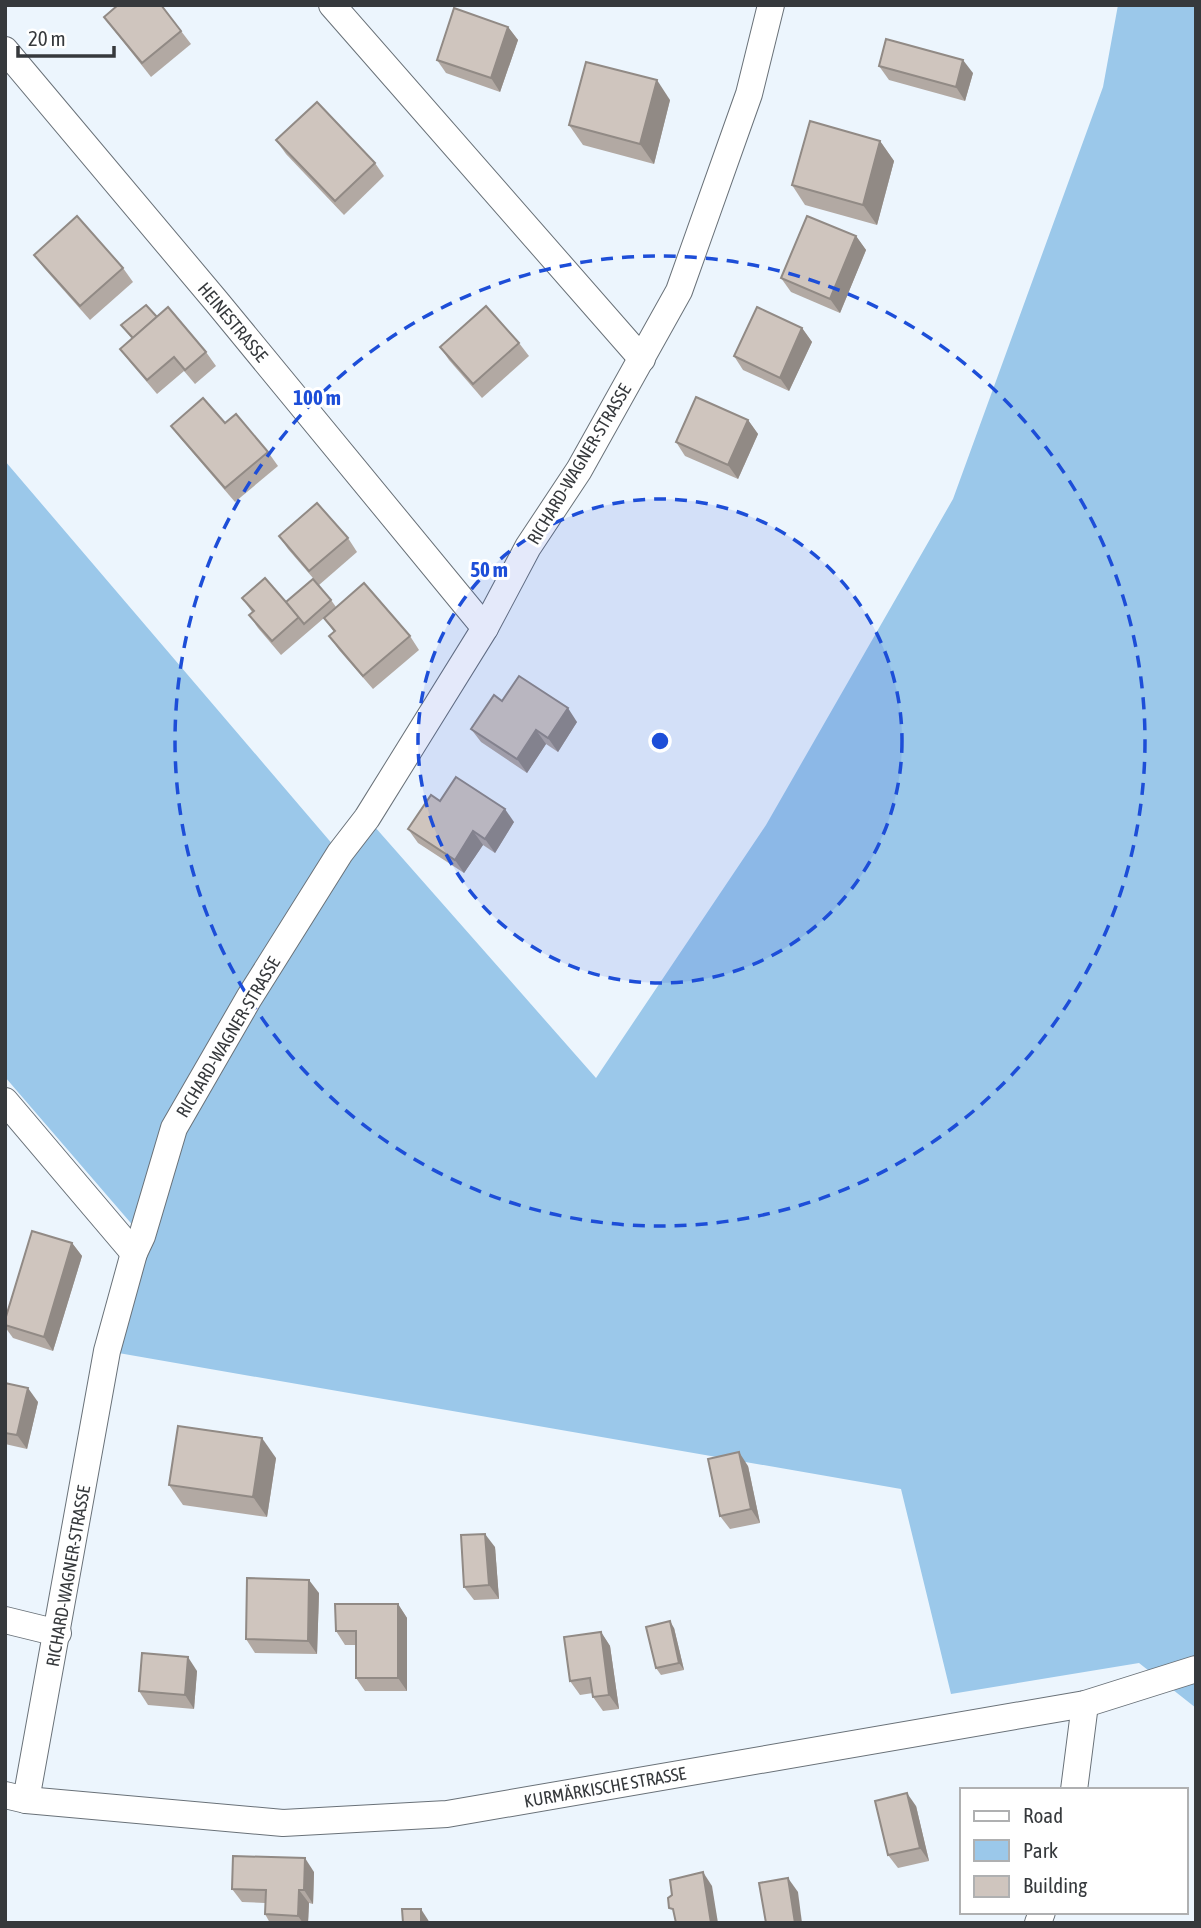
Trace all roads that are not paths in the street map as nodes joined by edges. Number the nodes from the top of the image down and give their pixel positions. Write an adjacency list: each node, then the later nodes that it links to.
1 (332, 5): 4 (street)
2 (771, 5): 4 (street, RICHARD-WAGNER-STRASSE)
3 (5, 50): 5 (street, HEINESTRASSE)
4 (642, 359): 5 (street, RICHARD-WAGNER-STRASSE)
5 (485, 628): 7 (street, RICHARD-WAGNER-STRASSE)
6 (5, 1101): 7 (street)
7 (134, 1253): 9 (street, RICHARD-WAGNER-STRASSE)
8 (5, 1619): 9 (street)
9 (58, 1633): 13 (street, RICHARD-WAGNER-STRASSE)
10 (1196, 1668): 11 (street, KURMÄRKISCHE STRASSE)
11 (1085, 1704): 12 (street); 13 (street, KURMÄRKISCHE STRASSE)
12 (1074, 1788)
13 (16, 1797)

